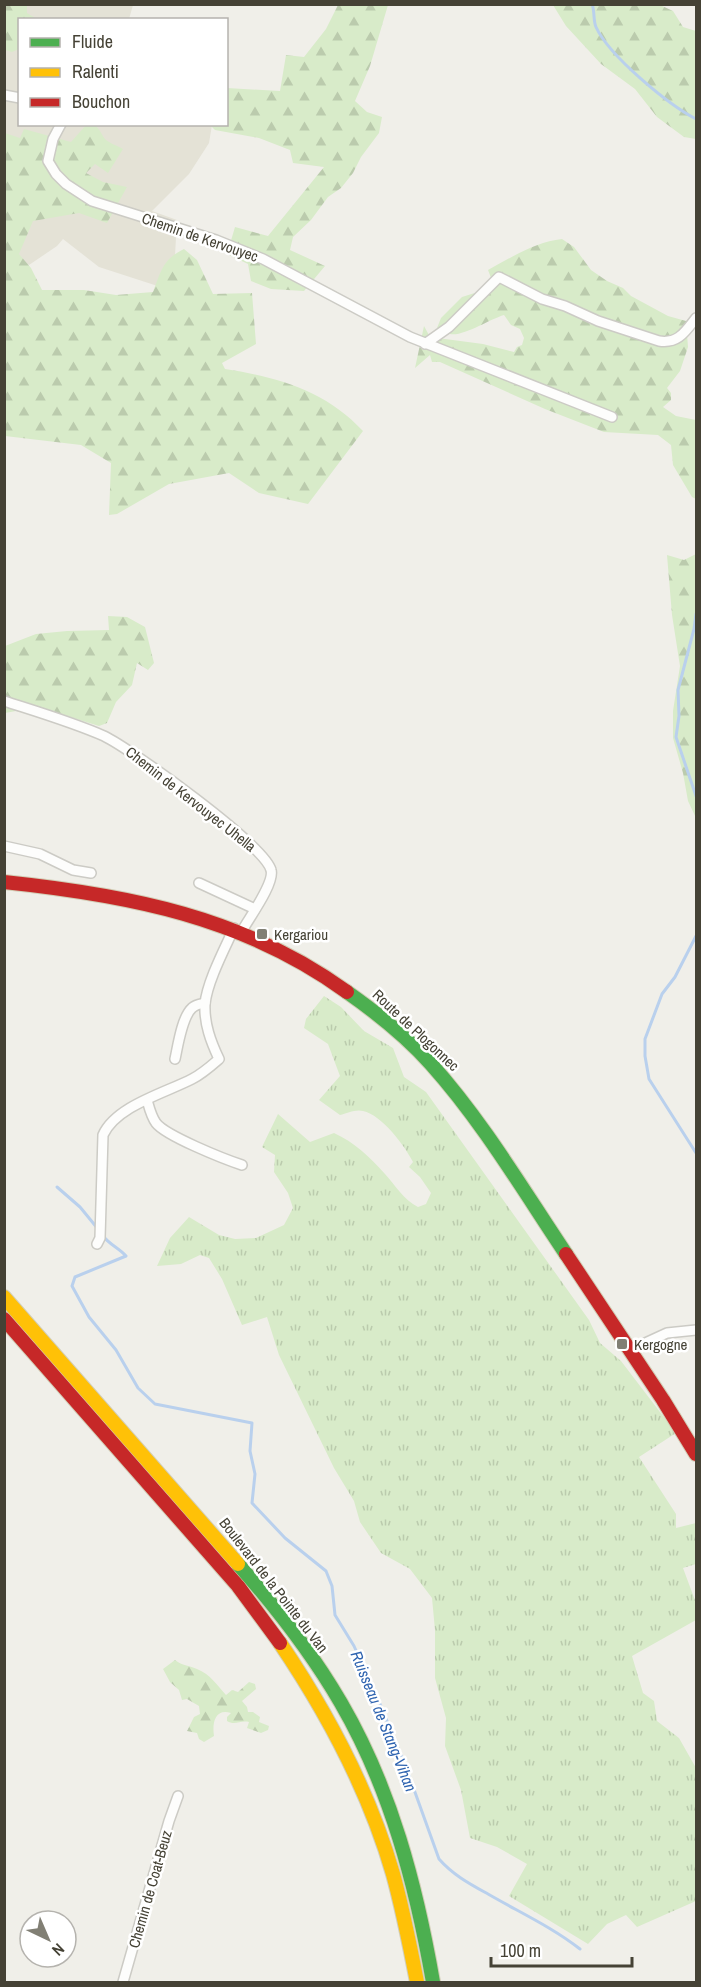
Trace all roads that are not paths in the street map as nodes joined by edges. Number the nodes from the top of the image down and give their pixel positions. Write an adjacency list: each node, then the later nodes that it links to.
1 (60, 126): 3 (street, Chemin de Kervouyec)
2 (696, 318): 3 (street)
3 (426, 344): 4 (street, Chemin de Kervouyec)
4 (612, 417)
5 (4, 701): 10 (street, Chemin de Kervouyec Uhella)
6 (4, 846): 7 (street)
7 (91, 873)
8 (4, 882): 11 (main road, Route de Plogonnec)
9 (199, 884): 10 (street)
10 (255, 909): 11 (street, Chemin de Kervouyec Uhella)
11 (238, 930): 12 (street, Chemin de Kervouyec Uhella); 21 (main road, Route de Plogonnec)
12 (206, 1002): 13 (street); 14 (street)
13 (175, 1059)
14 (147, 1100): 15 (street); 16 (street)
15 (242, 1165)
16 (98, 1244)
17 (5, 1296): 29 (main road, Boulevard de la Pointe du Van)
18 (4, 1319): 25 (main road, Boulevard de la Pointe du Van)
19 (696, 1330): 21 (street)
20 (4, 1333): 25 (main road)
21 (630, 1350): 22 (main road, Route de Plogonnec)
22 (663, 1400): 23 (main road, Route de Plogonnec); 24 (main road, Route de Plogonnec)
23 (696, 1442)
24 (696, 1454)
25 (181, 1521): 28 (main road, Boulevard de la Pointe du Van)
26 (178, 1796): 27 (street, Chemin de Coat-Beuz)
27 (123, 1983)
28 (417, 1983)
29 (433, 1983)

